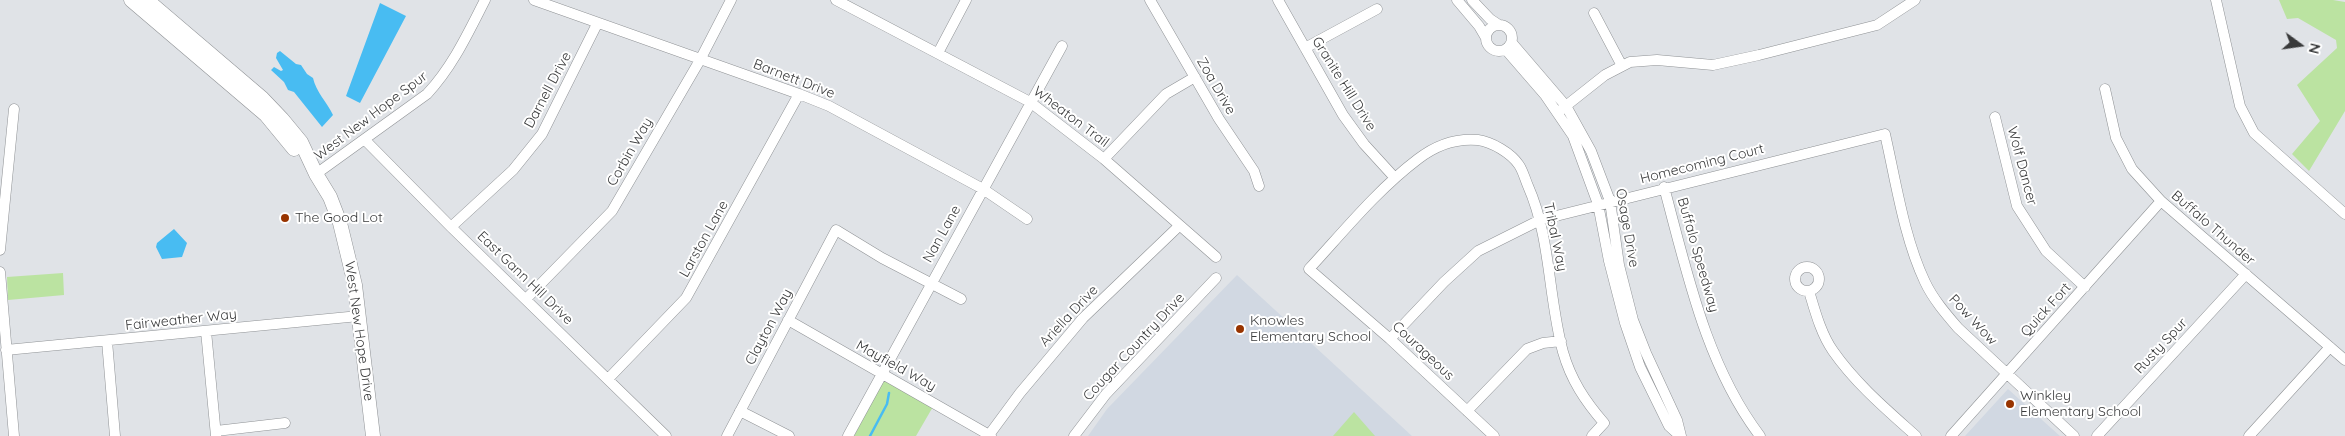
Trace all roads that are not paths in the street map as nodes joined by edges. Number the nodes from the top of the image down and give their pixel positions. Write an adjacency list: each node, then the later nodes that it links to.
1 (131, 0): 36 (main road, West New Hope Drive)
2 (147, 0): 36 (main road, West New Hope Drive)
3 (485, 0): 33 (street, West New Hope Spur)
4 (534, 0): 16 (street, Barnett Drive)
5 (731, 0): 23 (street, Corbin Way)
6 (966, 0): 22 (street)
7 (1150, 0): 25 (street, Zoa Drive)
8 (1278, 0): 21 (street, Granite Hill Drive)
9 (1457, 0): 18 (street)
10 (1472, 0): 17 (street)
11 (1915, 0): 24 (street)
12 (2216, 0): 44 (street)
13 (843, 1): 22 (street, Wheaton Trail)
14 (1376, 9): 21 (street)
15 (1594, 13): 24 (street)
16 (597, 24): 23 (street, Barnett Drive); 48 (street, Darnell Drive)
17 (1499, 25): 18 (street); 20 (street)
18 (1486, 38): 20 (street)
19 (1062, 46): 28 (street, Nan Lane)
20 (1509, 46): 29 (street, Osage Drive)
21 (1304, 48): 37 (street, Granite Hill Drive)
22 (938, 53): 28 (street, Wheaton Trail)
23 (700, 60): 27 (street, Barnett Drive); 58 (street, Corbin Way)
24 (1622, 66): 29 (street)
25 (1195, 77): 35 (street); 38 (street, Zoa Drive)
26 (2105, 89): 42 (street, Buffalo Thunder)
27 (800, 94): 40 (street, Barnett Drive); 71 (street, Larston Lane)
28 (1030, 102): 35 (street, Wheaton Trail); 40 (street, Nan Lane)
29 (1562, 109): 41 (street, Osage Drive); 43 (street, Osage Drive)
30 (14, 110): 34 (street)
31 (1995, 117): 56 (street, Wolf Dancer)
32 (1885, 134): 39 (street, Homecoming Court); 70 (street, Pow Wow)
33 (365, 140): 36 (street, West New Hope Spur); 48 (street, East Gann Hill Drive)
34 (4, 156): 49 (street)
35 (1104, 159): 47 (street, Wheaton Trail)
36 (316, 174): 60 (main road, West New Hope Drive)
37 (1394, 178): 46 (street, Tribal Way); 51 (street, Tribal Way)
38 (1259, 186)
39 (1664, 187): 41 (street, Homecoming Court); 88 (street, Buffalo Speedway)
40 (983, 189): 45 (street, Barnett Drive); 55 (street, Nan Lane)
41 (1610, 201): 43 (street, Homecoming Court); 87 (street, Osage Drive)
42 (2161, 201): 53 (street, Buffalo Thunder); 56 (street, Quick Fort)
43 (1598, 204): 46 (street, Homecoming Court); 87 (street, Osage Drive)
44 (2345, 214)
45 (1027, 219)
46 (1540, 220): 63 (street, Homecoming Court); 65 (street, Tribal Way)
47 (1179, 226): 50 (street, Wheaton Trail); 76 (street, Ariella Drive)
48 (451, 227): 58 (street, East Gann Hill Drive)
49 (0, 250)
50 (1216, 257)
51 (1309, 269): 63 (street, Courageous)
52 (0, 272): 67 (street)
53 (2246, 274): 66 (street, Buffalo Thunder); 92 (street, Rusty Spur)
54 (1216, 278): 84 (street, Cougar Country Drive)
55 (931, 284): 59 (street); 61 (street, Clayton Way); 69 (street, Nan Lane)
56 (2085, 287): 70 (street, Quick Fort)
57 (1809, 291): 89 (street)
58 (526, 299): 71 (street, East Gann Hill Drive)
59 (960, 299)
60 (359, 316): 62 (street, Fairweather Way); 79 (main road, West New Hope Drive)
61 (788, 320): 69 (street, Mayfield Way); 72 (street, Clayton Way)
62 (206, 331): 64 (street, Fairweather Way); 75 (street)
63 (1390, 339): 73 (street, Courageous)
64 (107, 341): 67 (street, Fairweather Way); 78 (street)
65 (1561, 341): 73 (street); 86 (street, Tribal Way)
66 (2330, 346): 68 (street, Buffalo Thunder); 93 (street)
67 (6, 350): 77 (street)
68 (2345, 360)
69 (882, 374): 76 (street, Mayfield Way); 83 (street, Nan Lane)
70 (2006, 374): 90 (street, Quick Fort); 91 (street, Pow Wow)
71 (608, 379): 80 (street, East Gann Hill Drive)
72 (740, 411): 81 (street, Clayton Way); 82 (street)
73 (1467, 411): 85 (street, Courageous)
74 (285, 423): 75 (street)
75 (216, 427)
76 (990, 435)
77 (14, 436)
78 (115, 436)
79 (373, 436)
80 (666, 436)
81 (727, 436)
82 (789, 436)
83 (848, 436)
84 (1074, 436)
85 (1494, 436)
86 (1592, 436)
87 (1680, 436)
88 (1760, 436)
89 (1916, 436)
90 (1951, 436)
91 (2074, 436)
92 (2097, 436)
93 (2249, 436)

